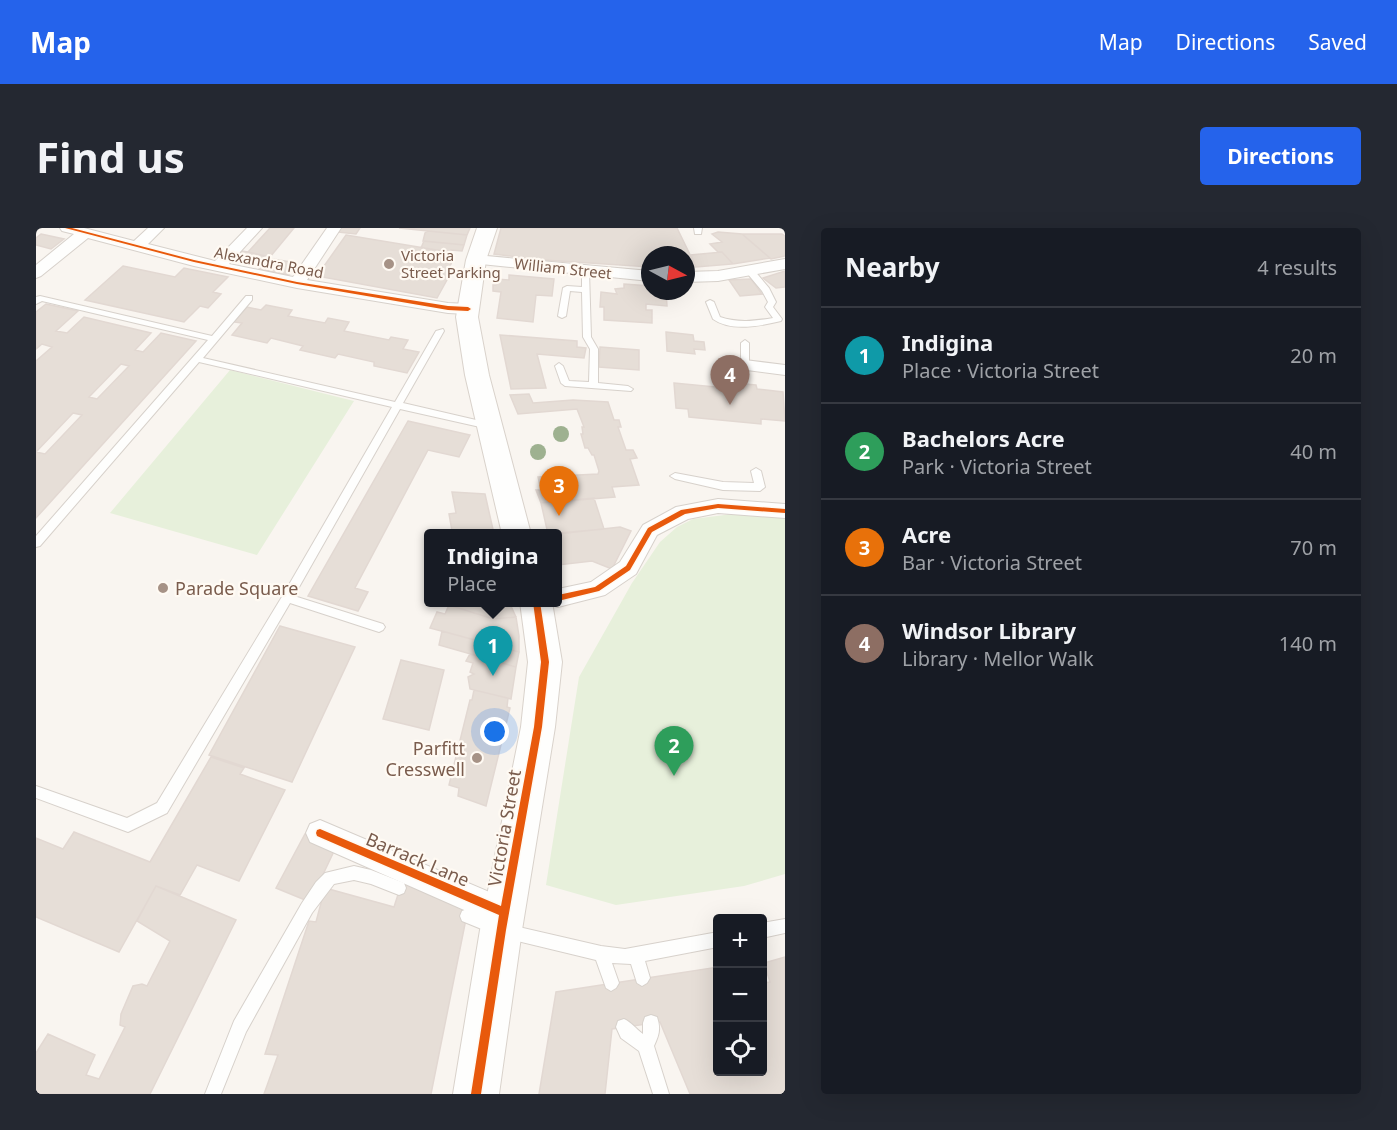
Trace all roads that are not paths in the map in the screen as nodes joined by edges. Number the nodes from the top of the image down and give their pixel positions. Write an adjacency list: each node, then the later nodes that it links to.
1 (67, 228): 6 (street, Alexandra Road)
2 (157, 228): 7 (street)
3 (255, 228): 10 (street)
4 (334, 228): 16 (street)
5 (487, 228): 8 (street)
6 (84, 234): 7 (street, Alexandra Road); 13 (street)
7 (138, 246): 10 (street, Alexandra Road)
8 (476, 260): 11 (street, William Street); 21 (street)
9 (785, 264): 12 (street)
10 (218, 266): 16 (street, Alexandra Road)
11 (585, 271): 14 (street, William Street); 17 (lane)
12 (750, 271): 15 (street); 20 (lane)
13 (36, 273)
14 (641, 275)
15 (695, 276)
16 (297, 282): 21 (street, Alexandra Road)
17 (586, 290): 22 (lane); 30 (lane)
18 (249, 298): 24 (lane)
19 (36, 302): 24 (lane)
20 (710, 302)
21 (468, 309): 33 (street)
22 (562, 316)
23 (440, 331): 32 (lane)
24 (214, 339): 26 (lane)
25 (745, 343): 27 (lane)
26 (197, 359): 32 (lane); 39 (lane)
27 (745, 365): 29 (street)
28 (559, 366): 30 (lane)
29 (785, 370)
30 (593, 386): 31 (lane)
31 (628, 389)
32 (397, 405): 33 (lane); 41 (lane)
33 (489, 426): 38 (street)
34 (756, 471): 36 (lane)
35 (675, 476): 36 (lane)
36 (721, 496): 37 (street); 40 (street)
37 (785, 511)
38 (516, 529)
39 (36, 543)
40 (562, 597)
41 (287, 598): 43 (lane); 44 (lane)
42 (543, 607): 48 (street, Victoria Street)
43 (379, 627)
44 (36, 792)
45 (320, 833): 48 (street, Barrack Lane)
46 (399, 888): 59 (lane)
47 (466, 916): 48 (lane)
48 (503, 921): 52 (lane); 60 (street, Victoria Street)
49 (785, 926): 50 (lane)
50 (767, 930)
51 (713, 940): 53 (lane)
52 (601, 954): 53 (lane); 55 (lane)
53 (636, 955): 54 (lane)
54 (642, 978)
55 (611, 983)
56 (651, 1023): 58 (lane)
57 (624, 1027): 58 (lane)
58 (646, 1046): 61 (lane)
59 (213, 1094)
60 (476, 1094)
61 (661, 1094)

